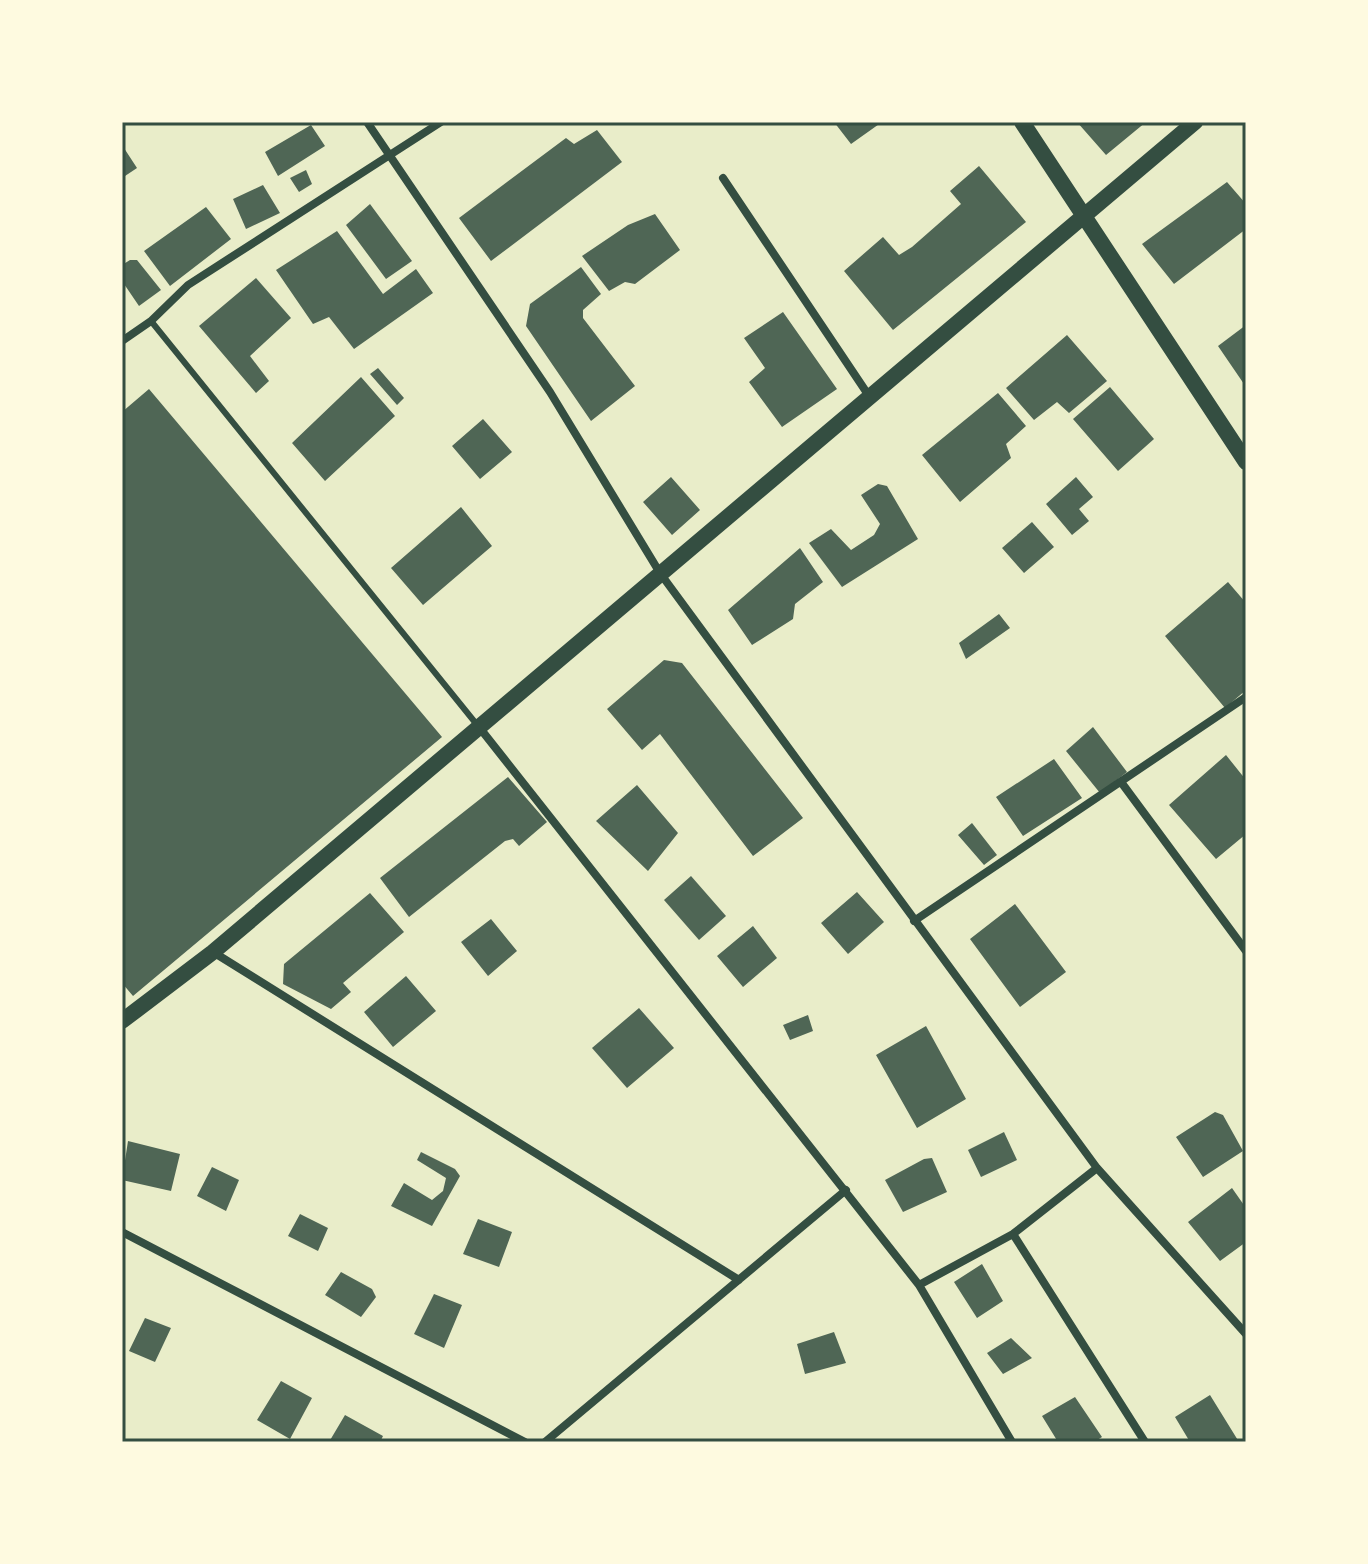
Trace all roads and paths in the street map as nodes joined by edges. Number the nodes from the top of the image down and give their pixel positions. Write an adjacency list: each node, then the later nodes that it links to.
1 (367, 122): 5 (street)
2 (441, 122): 5 (street)
3 (1022, 122): 7 (main road)
4 (1195, 122): 7 (main road)
5 (389, 155): 8 (street); 12 (street)
6 (723, 178): 10 (street)
7 (1083, 214): 10 (main road); 11 (main road)
8 (151, 321): 9 (street); 14 (lane)
9 (122, 341)
10 (869, 396): 12 (main road)
11 (1246, 462)
12 (660, 573): 14 (main road); 16 (street)
13 (1246, 697): 15 (street)
14 (479, 727): 18 (main road); 21 (street)
15 (1121, 782): 16 (street); 17 (street)
16 (914, 921): 20 (street)
17 (1246, 951)
18 (213, 952): 19 (main road); 24 (street)
19 (122, 1021)
20 (1097, 1168): 23 (street); 26 (street)
21 (846, 1190): 24 (street); 25 (street)
22 (122, 1232): 27 (street)
23 (1013, 1234): 25 (street); 30 (street)
24 (739, 1280): 28 (street)
25 (919, 1285): 29 (street)
26 (1246, 1334)
27 (525, 1442)
28 (545, 1442)
29 (1012, 1442)
30 (1145, 1442)

